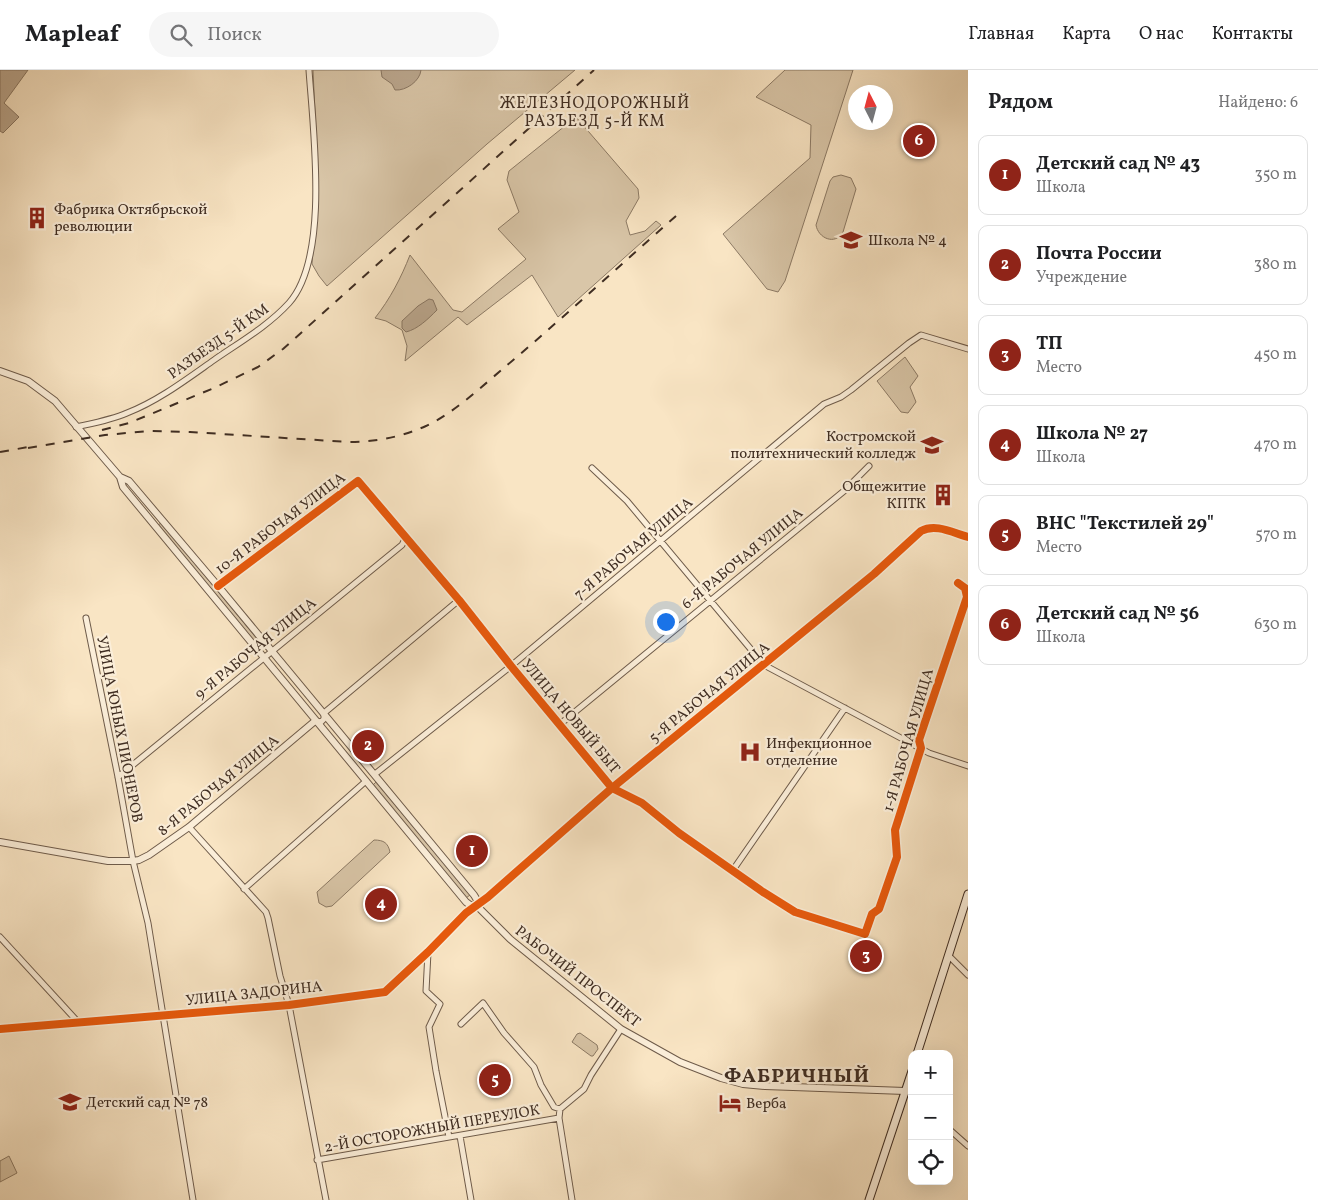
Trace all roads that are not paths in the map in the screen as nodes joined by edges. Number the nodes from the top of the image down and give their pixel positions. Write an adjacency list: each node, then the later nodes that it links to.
1 (309, 70): 4 (street, РАЗЪЕЗД 5-Й КМ)
2 (968, 349): 11 (street, 7-Я РАБОЧАЯ УЛИЦА)
3 (0, 371): 4 (street, РАБОЧИЙ ПРОСПЕКТ)
4 (76, 427): 7 (street, РАБОЧИЙ ПРОСПЕКТ)
5 (869, 466): 15 (street, 6-Я РАБОЧАЯ УЛИЦА)
6 (592, 468): 11 (street)
7 (120, 477): 13 (street, РАБОЧИЙ ПРОСПЕКТ); 18 (street, РАБОЧИЙ ПРОСПЕКТ)
8 (358, 481): 9 (street, УЛИЦА НОВЫЙ БЫТ); 13 (street, 10-Я РАБОЧАЯ УЛИЦА)
9 (406, 537): 14 (street, УЛИЦА НОВЫЙ БЫТ); 17 (street, 9-Я РАБОЧАЯ УЛИЦА)
10 (968, 537): 19 (street, 5-Я РАБОЧАЯ УЛИЦА)
11 (660, 541): 15 (street); 20 (street, 7-Я РАБОЧАЯ УЛИЦА)
12 (958, 583): 25 (street, 1-Я РАБОЧАЯ УЛИЦА)
13 (218, 586): 17 (street, РАБОЧИЙ ПРОСПЕКТ)
14 (459, 600): 20 (street, УЛИЦА НОВЫЙ БЫТ); 22 (street)
15 (710, 600): 19 (street); 24 (street, 6-Я РАБОЧАЯ УЛИЦА)
16 (86, 618): 28 (street, УЛИЦА ЮНЫХ ПИОНЕРОВ)
17 (272, 651): 18 (street, 9-Я РАБОЧАЯ УЛИЦА); 22 (street, РАБОЧИЙ ПРОСПЕКТ)
18 (263, 658): 23 (street, РАБОЧИЙ ПРОСПЕКТ); 28 (street, 9-Я РАБОЧАЯ УЛИЦА)
19 (764, 665): 21 (street); 30 (street, 5-Я РАБОЧАЯ УЛИЦА)
20 (511, 666): 24 (street, УЛИЦА НОВЫЙ БЫТ); 27 (street, 7-Я РАБОЧАЯ УЛИЦА)
21 (845, 708): 25 (street); 34 (street)
22 (322, 711): 23 (street); 23 (street); 27 (street, РАБОЧИЙ ПРОСПЕКТ)
23 (313, 719): 29 (street, РАБОЧИЙ ПРОСПЕКТ); 31 (street, 8-Я РАБОЧАЯ УЛИЦА)
24 (559, 725): 30 (street, УЛИЦА НОВЫЙ БЫТ)
25 (920, 748): 26 (street); 38 (street, 1-Я РАБОЧАЯ УЛИЦА)
26 (968, 766)
27 (375, 774): 37 (street, РАБОЧИЙ ПРОСПЕКТ)
28 (118, 777): 33 (street, УЛИЦА ЮНЫХ ПИОНЕРОВ)
29 (366, 781): 35 (street); 37 (street, РАБОЧИЙ ПРОСПЕКТ)
30 (612, 788): 34 (street, УЛИЦА НОВЫЙ БЫТ); 37 (street, 5-Я РАБОЧАЯ УЛИЦА)
31 (189, 827): 33 (street, 8-Я РАБОЧАЯ УЛИЦА); 35 (street)
32 (0, 842): 33 (street)
33 (133, 862): 44 (street, УЛИЦА ЮНЫХ ПИОНЕРОВ)
34 (733, 870): 38 (street, УЛИЦА НОВЫЙ БЫТ)
35 (244, 889): 43 (street)
36 (968, 894): 41 (main road)
37 (477, 906): 40 (street, УЛИЦА ЗАДОРИНА); 48 (street, РАБОЧИЙ ПРОСПЕКТ)
38 (865, 934)
39 (0, 936): 45 (street)
40 (428, 952): 43 (street, УЛИЦА ЗАДОРИНА); 57 (street)
41 (949, 956): 42 (street); 49 (main road)
42 (968, 975)
43 (290, 1005): 44 (street, УЛИЦА ЗАДОРИНА); 59 (street)
44 (162, 1016): 45 (street, УЛИЦА ЗАДОРИНА); 60 (street, УЛИЦА ЮНЫХ ПИОНЕРОВ)
45 (78, 1022): 47 (street, УЛИЦА ЗАДОРИНА)
46 (460, 1024): 53 (street)
47 (0, 1029)
48 (622, 1029): 51 (street, РАБОЧИЙ ПРОСПЕКТ); 53 (street, 2-Й ОСТОРОЖНЫЙ ПЕРЕУЛОК)
49 (918, 1050)
50 (908, 1082): 51 (main road)
51 (905, 1091): 52 (street); 64 (main road)
52 (911, 1095)
53 (560, 1109): 54 (street, 2-Й ОСТОРОЖНЫЙ ПЕРЕУЛОК)
54 (559, 1118): 56 (street, 2-Й ОСТОРОЖНЫЙ ПЕРЕУЛОК); 63 (street)
55 (953, 1133): 58 (street)
56 (460, 1136): 57 (street, 2-Й ОСТОРОЖНЫЙ ПЕРЕУЛОК); 62 (street)
57 (449, 1137): 59 (street, 2-Й ОСТОРОЖНЫЙ ПЕРЕУЛОК)
58 (968, 1146)
59 (318, 1160): 61 (street)
60 (191, 1200)
61 (326, 1200)
62 (471, 1200)
63 (572, 1200)
64 (869, 1200)

